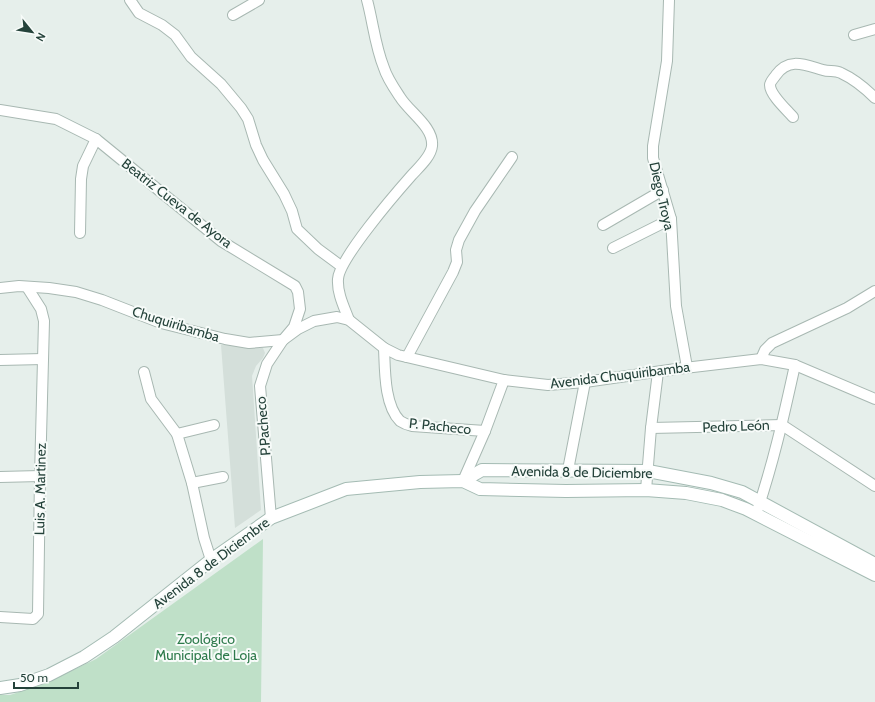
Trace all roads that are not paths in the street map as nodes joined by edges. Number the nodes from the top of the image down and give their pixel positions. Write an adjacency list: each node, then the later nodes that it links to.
1 (130, 0): 18 (street)
2 (260, 0): 5 (street)
3 (367, 0): 18 (street)
4 (669, 0): 13 (street, Diego Troya)
5 (233, 15)
6 (875, 29): 7 (street)
7 (854, 35)
8 (875, 98): 10 (street)
9 (0, 110): 11 (street, Beatriz Cueva de Ayora)
10 (793, 117)
11 (96, 139): 16 (street); 23 (street, Beatriz Cueva de Ayora)
12 (512, 157): 25 (street)
13 (663, 190): 14 (street, Diego Troya); 15 (street)
14 (671, 218): 17 (street); 30 (street, Diego Troya)
15 (603, 225)
16 (80, 233)
17 (613, 248)
18 (342, 266): 22 (street)
19 (27, 287): 20 (street, Chuquiribamba); 23 (street, Chuquiribamba); 26 (street, Luis A. Martinez)
20 (0, 288)
21 (875, 291): 27 (street)
22 (349, 320): 23 (street); 24 (street, Avenida Chuquiribamba)
23 (283, 340): 52 (street, P.Pacheco)
24 (384, 348): 25 (street, Avenida Chuquiribamba); 39 (street, P. Pacheco)
25 (407, 357): 33 (street, Avenida Chuquiribamba)
26 (43, 359): 28 (street); 43 (street, Luis A. Martinez)
27 (761, 359): 29 (street, Avenida Chuquiribamba); 30 (street, Avenida Chuquiribamba)
28 (0, 360)
29 (795, 365): 35 (street, Avenida Chuquiribamba); 37 (street)
30 (687, 367): 32 (street, Avenida Chuquiribamba)
31 (144, 372): 40 (street)
32 (658, 372): 34 (street, Avenida Chuquiribamba); 38 (street)
33 (504, 380): 34 (street, Avenida Chuquiribamba); 39 (street)
34 (585, 382): 41 (street)
35 (875, 399)
36 (214, 425): 40 (street)
37 (782, 425): 38 (street, Pedro León); 48 (street, Pedro León); 50 (street)
38 (651, 428): 42 (street)
39 (485, 431): 46 (street)
40 (177, 434): 47 (street)
41 (568, 470): 42 (main road, Avenida 8 de Diciembre); 46 (main road, Avenida 8 de Diciembre)
42 (648, 471): 49 (street); 50 (main road, Avenida 8 de Diciembre)
43 (40, 476): 44 (street); 56 (street, Luis A. Martinez)
44 (0, 477)
45 (223, 477): 47 (street)
46 (463, 482): 49 (main road, Avenida 8 de Diciembre); 52 (main road, Avenida 8 de Diciembre)
47 (192, 483): 53 (street)
48 (875, 486)
49 (646, 490): 51 (main road, Avenida 8 de Diciembre)
50 (760, 501): 51 (street); 54 (main road, Avenida 8 de Diciembre)
51 (756, 514): 55 (main road, Avenida 8 de Diciembre)
52 (271, 518): 53 (main road, Avenida 8 de Diciembre)
53 (211, 560): 57 (main road, Avenida 8 de Diciembre)
54 (875, 564)
55 (875, 575)
56 (0, 616)
57 (0, 688)

